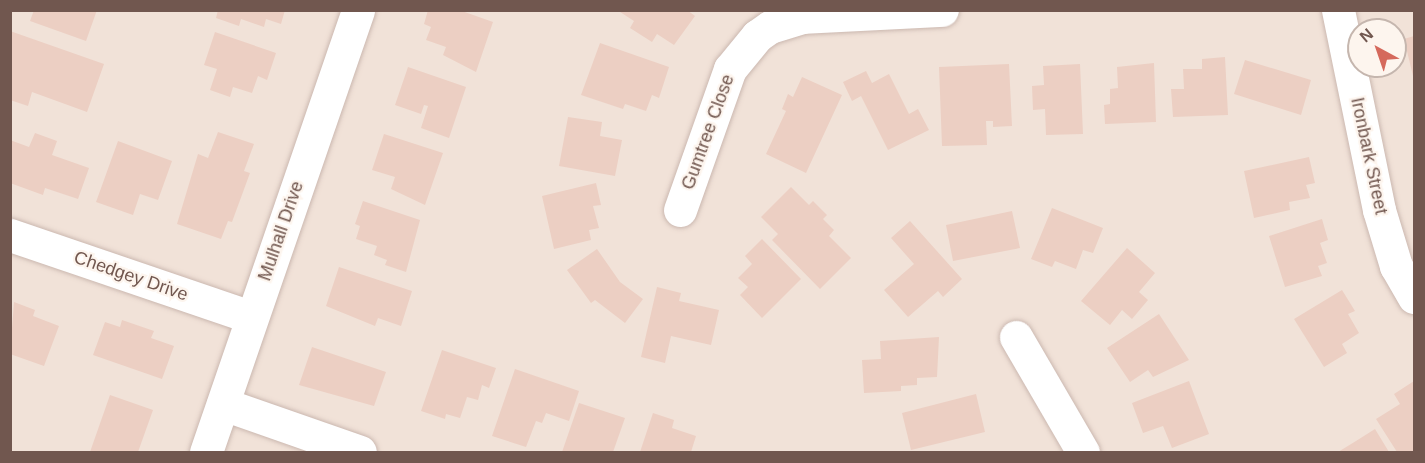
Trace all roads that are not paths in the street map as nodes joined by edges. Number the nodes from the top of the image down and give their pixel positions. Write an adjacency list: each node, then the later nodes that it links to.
1 (358, 10): 7 (street, Mulhall Drive)
2 (942, 10): 4 (street, Gumtree Close)
3 (1338, 10): 6 (street, Ironbark Street)
4 (680, 210)
5 (10, 235): 7 (street, Chedgey Drive)
6 (1414, 297)
7 (251, 317): 9 (street, Mulhall Drive)
8 (1017, 337): 12 (street)
9 (223, 404): 10 (street, Mulhall Drive); 11 (street)
10 (206, 453)
11 (360, 453)
12 (1083, 453)

